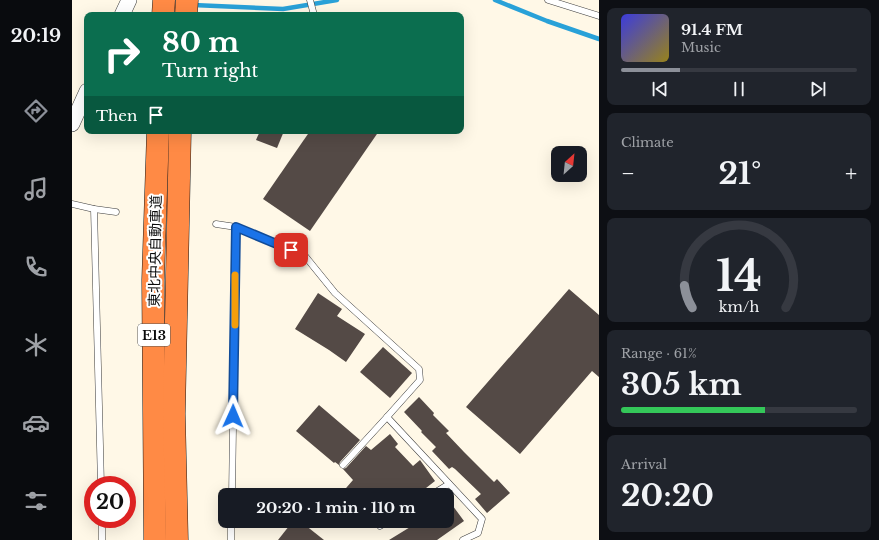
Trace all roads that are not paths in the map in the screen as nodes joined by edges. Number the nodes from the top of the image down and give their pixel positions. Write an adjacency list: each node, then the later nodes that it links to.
1 (164, 0): 5 (highway)
2 (187, 0): 6 (highway)
3 (310, 0): 7 (lane)
4 (548, 0): 8 (lane)
5 (163, 12)
6 (186, 12)
7 (313, 12)
8 (599, 16)
9 (84, 98): 10 (street)
10 (72, 124)
11 (158, 134): 27 (highway, 東北中央自動車道 / E13)
12 (180, 134): 28 (highway, 東北中央自動車道 / E13)
13 (72, 204): 14 (lane)
14 (94, 209): 15 (lane); 20 (lane)
15 (116, 212)
16 (216, 224): 17 (lane)
17 (236, 227): 18 (lane); 22 (lane)
18 (387, 417): 19 (lane); 21 (lane)
19 (343, 465)
20 (101, 476)
21 (449, 484): 23 (lane); 30 (lane)
22 (232, 488)
23 (442, 488)
24 (102, 528): 26 (lane)
25 (232, 528): 29 (lane)
26 (102, 540)
27 (155, 540)
28 (177, 540)
29 (231, 540)
30 (463, 540)

